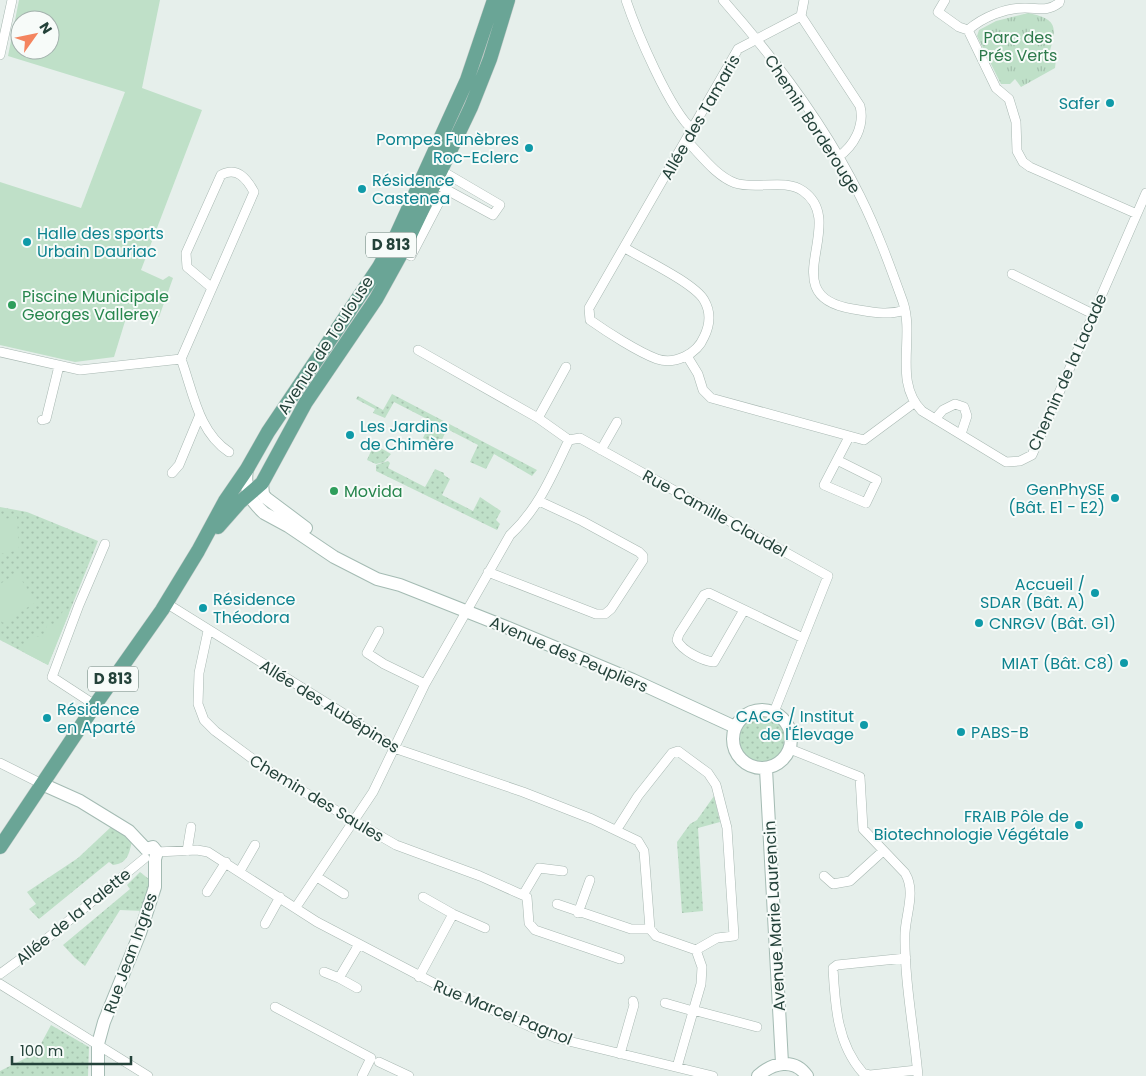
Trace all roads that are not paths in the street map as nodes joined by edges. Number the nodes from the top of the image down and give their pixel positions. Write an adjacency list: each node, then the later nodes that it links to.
1 (12, 0): 12 (street)
2 (494, 0): 15 (main road, Avenue de Toulouse / D 813)
3 (508, 0): 17 (main road, Avenue de Toulouse / D 813)
4 (626, 0): 13 (street)
5 (723, 0): 11 (street, Chemin Borderouge)
6 (804, 0): 9 (street)
7 (945, 0): 10 (street)
8 (1060, 0): 10 (street)
9 (801, 16): 11 (street, Allée des Tamaris); 16 (street)
10 (968, 30): 20 (street)
11 (758, 40): 13 (street, Allée des Tamaris); 16 (street, Chemin Borderouge)
12 (0, 55)
13 (693, 130): 14 (street, Allée des Tamaris)
14 (687, 141): 21 (street, Allée des Tamaris); 24 (street)
15 (434, 151): 17 (main road); 18 (main road, Avenue de Toulouse / D 813)
16 (838, 157): 24 (street, Chemin Borderouge)
17 (440, 178): 17 (street); 18 (main road); 45 (main road, Avenue de Toulouse / D 813)
18 (421, 179): 45 (main road, Avenue de Toulouse / D 813)
19 (1146, 192): 20 (street, Chemin de la Lacade)
20 (1137, 214): 25 (street, Chemin de la Lacade)
21 (624, 248): 28 (street); 28 (street, Allée des Tamaris)
22 (1012, 274): 25 (street)
23 (212, 288): 23 (street); 29 (street)
24 (905, 310): 32 (street, Chemin Borderouge)
25 (1093, 314): 38 (street, Chemin de la Lacade)
26 (418, 350): 34 (street, Rue Camille Claudel)
27 (0, 352): 30 (street)
28 (687, 356): 39 (street)
29 (181, 359): 30 (street); 33 (street)
30 (59, 366): 36 (street)
31 (566, 367): 34 (street)
32 (914, 403): 35 (street, Chemin de la Lacade); 39 (street)
33 (199, 417): 42 (street); 44 (street)
34 (538, 418): 40 (street, Rue Camille Claudel)
35 (935, 419): 38 (street, Chemin de la Lacade); 38 (street)
36 (42, 420)
37 (617, 422): 41 (street)
38 (961, 434)
39 (848, 437): 43 (street)
40 (569, 440): 41 (street, Rue Camille Claudel); 46 (street)
41 (601, 450): 54 (street, Rue Camille Claudel)
42 (230, 452)
43 (837, 460): 43 (street)
44 (172, 474)
45 (252, 489): 49 (main road, Avenue de Toulouse / D 813); 51 (street, Avenue des Peupliers)
46 (539, 501): 48 (street); 48 (street)
47 (105, 544): 56 (street)
48 (488, 572): 51 (street)
49 (166, 603): 52 (street, Allée des Aubépines); 56 (main road, Avenue de Toulouse / D 813)
50 (744, 610): 50 (street); 54 (street)
51 (468, 612): 55 (street); 58 (street, Avenue des Peupliers)
52 (208, 631): 59 (street, Allée des Aubépines); 64 (street, Chemin des Saules)
53 (379, 631): 55 (street)
54 (803, 638): 57 (street)
55 (425, 684): 59 (street)
56 (94, 705): 63 (main road, Avenue de Toulouse / D 813)
57 (774, 712): 58 (street); 60 (street)
58 (735, 727): 62 (street)
59 (394, 748): 64 (street); 66 (street, Allée des Aubépines)
60 (790, 749): 62 (street); 70 (street)
61 (0, 763): 63 (street)
62 (766, 769): 108 (street, Avenue Marie Laurencin)
63 (44, 781): 68 (main road, Avenue de Toulouse / D 813); 71 (street)
64 (355, 822): 76 (street); 80 (street, Chemin des Saules)
65 (191, 827): 69 (street)
66 (617, 829): 89 (street, Allée des Aubépines); 91 (street)
67 (255, 845): 73 (street)
68 (0, 847)
69 (187, 851): 71 (street, Rue Marcel Pagnol); 72 (street, Rue Marcel Pagnol)
70 (883, 851): 75 (street); 92 (street)
71 (151, 855): 95 (street, Allée de la Palette); 105 (street, Rue Jean Ingres)
72 (226, 862): 73 (street, Rue Marcel Pagnol); 78 (street)
73 (240, 871): 82 (street, Rue Marcel Pagnol)
74 (563, 871): 80 (street)
75 (824, 876)
76 (317, 877): 79 (street); 84 (street)
77 (590, 880): 85 (street)
78 (207, 892)
79 (344, 894)
80 (523, 895): 93 (street)
81 (423, 896): 86 (street)
82 (280, 897): 84 (street, Rue Marcel Pagnol); 87 (street)
83 (557, 904): 85 (street)
84 (296, 907): 90 (street, Rue Marcel Pagnol)
85 (578, 913): 89 (street)
86 (452, 914): 88 (street); 96 (street)
87 (266, 924)
88 (485, 928)
89 (650, 928): 91 (street)
90 (358, 946): 96 (street, Rue Marcel Pagnol); 97 (street)
91 (696, 950): 103 (street)
92 (906, 958): 111 (street); 111 (street)
93 (620, 959)
94 (324, 972): 97 (street)
95 (0, 974)
96 (419, 977): 106 (street, Rue Marcel Pagnol)
97 (339, 978): 99 (street)
98 (0, 984): 105 (street)
99 (357, 988)
100 (633, 1001): 106 (street)
101 (665, 1003): 103 (street)
102 (275, 1007): 114 (street)
103 (693, 1010): 104 (street); 109 (street)
104 (757, 1027)
105 (98, 1044): 112 (street, Rue Jean Ingres); 113 (street)
106 (620, 1054): 109 (street, Rue Marcel Pagnol)
107 (380, 1062): 115 (street)
108 (782, 1063): 117 (street); 118 (street)
109 (677, 1067): 110 (street, Rue Marcel Pagnol)
110 (691, 1073): 116 (street, Rue Marcel Pagnol)
111 (918, 1073)
112 (98, 1076)
113 (148, 1076)
114 (362, 1076)
115 (409, 1076)
116 (713, 1076)
117 (758, 1076)
118 (807, 1076)

